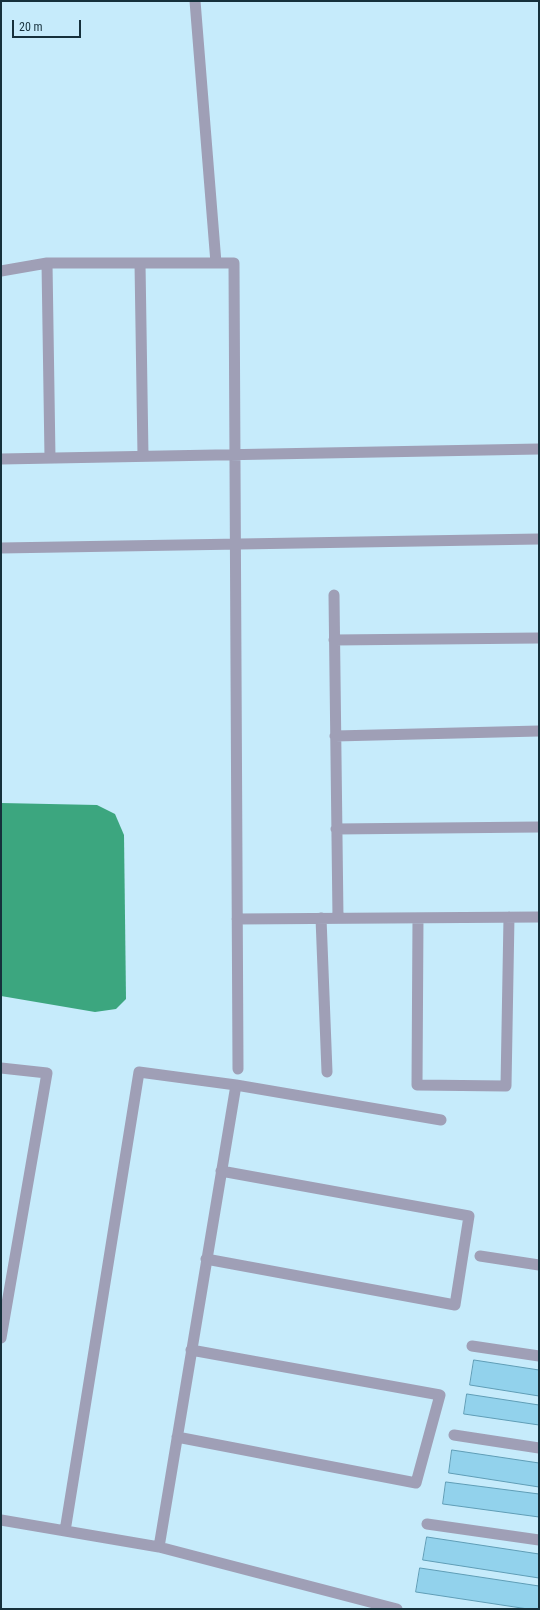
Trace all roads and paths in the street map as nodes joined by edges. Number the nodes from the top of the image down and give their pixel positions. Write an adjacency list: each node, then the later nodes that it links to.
1 (194, 1): 4 (street)
2 (47, 262): 3 (street); 5 (street); 9 (street)
3 (140, 263): 4 (street); 8 (street)
4 (216, 263): 7 (street)
5 (1, 272)
6 (539, 449): 7 (street)
7 (235, 454): 8 (street); 12 (street)
8 (142, 456): 9 (street)
9 (50, 458): 10 (street)
10 (1, 459)
11 (539, 539): 12 (street)
12 (235, 544): 13 (street); 26 (street)
13 (1, 548)
14 (334, 595): 16 (street)
15 (539, 638): 16 (street)
16 (334, 640): 18 (street)
17 (539, 731): 18 (street)
18 (336, 736): 20 (street)
19 (539, 827): 20 (street)
20 (336, 828): 24 (street)
21 (509, 917): 22 (street); 25 (street); 25 (street)
22 (539, 917)
23 (321, 918): 24 (street); 26 (street); 29 (street)
24 (338, 918): 25 (street)
25 (418, 918)
26 (237, 919): 28 (street)
27 (1, 1068): 36 (street)
28 (238, 1069)
29 (326, 1072)
30 (236, 1085): 31 (street); 32 (street); 45 (street)
31 (441, 1120)
32 (221, 1171): 34 (street); 34 (street)
33 (480, 1256): 35 (street)
34 (206, 1259): 38 (street)
35 (539, 1265)
36 (1, 1338)
37 (472, 1346): 39 (street)
38 (191, 1350): 41 (street); 41 (street)
39 (539, 1356)
40 (454, 1435): 42 (street)
41 (177, 1437): 47 (street)
42 (539, 1448)
43 (1, 1520): 45 (street)
44 (427, 1524): 46 (street)
45 (65, 1531): 47 (street)
46 (539, 1540)
47 (159, 1547): 48 (street)
48 (397, 1609)

